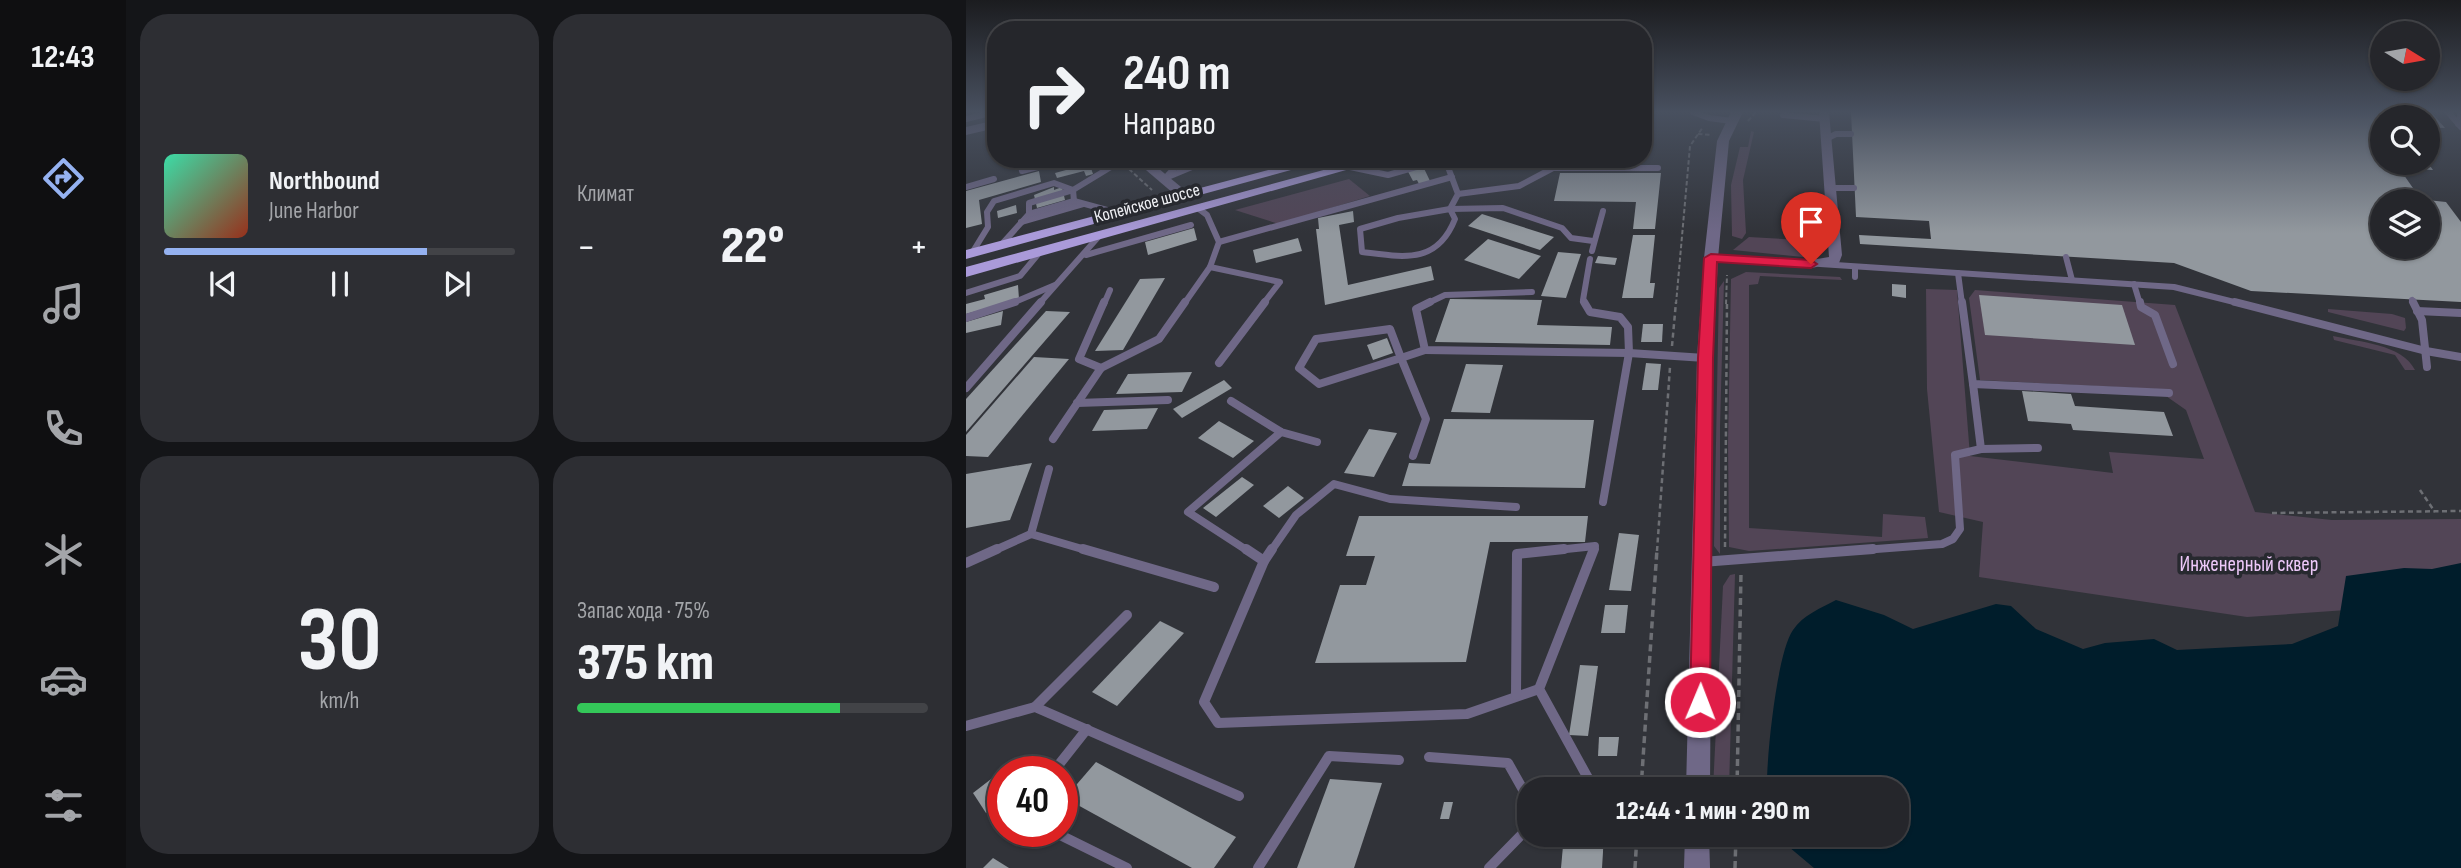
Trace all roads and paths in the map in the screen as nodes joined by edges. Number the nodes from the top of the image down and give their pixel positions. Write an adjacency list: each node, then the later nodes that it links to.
1 (1689, 153): 67 (path)
2 (1721, 153): 44 (street)
3 (1829, 153): 21 (street)
4 (1109, 168): 23 (lane)
5 (1130, 168): 24 (path)
6 (1150, 168): 19 (street)
7 (1174, 168): 19 (lane)
8 (1189, 168): 19 (lane)
9 (1284, 168): 26 (main road, Копейское шоссе)
10 (1346, 168): 29 (main road, Копейское шоссе)
11 (1355, 168): 12 (lane)
12 (1413, 168)
13 (1448, 168): 17 (lane)
14 (1551, 168): 25 (lane)
15 (1652, 168): 16 (lane)
16 (1658, 168)
17 (1452, 177): 25 (lane); 38 (lane)
18 (994, 179): 20 (lane)
19 (1163, 179): 26 (street)
20 (966, 187)
21 (1831, 188): 22 (lane); 45 (street)
22 (1854, 188)
23 (1073, 190): 27 (lane); 32 (lane); 41 (lane)
24 (1152, 190)
25 (1458, 194): 30 (lane)
26 (1185, 196): 29 (main road); 33 (main road, Копейское шоссе)
27 (1074, 201): 28 (lane); 32 (lane)
28 (1086, 204): 33 (lane); 34 (lane)
29 (1199, 209): 36 (main road, Копейское шоссе); 38 (lane)
30 (1450, 209): 30 (lane); 37 (lane)
31 (1604, 211): 37 (lane)
32 (1029, 214): 34 (lane)
33 (1118, 214): 39 (main road, Копейское шоссе)
34 (1021, 222): 39 (lane)
35 (1191, 225): 42 (lane)
36 (1100, 235): 40 (main road, Копейское шоссе); 42 (lane)
37 (1593, 241): 66 (lane)
38 (1219, 242): 46 (lane)
39 (1001, 245): 41 (main road, Копейское шоссе)
40 (1040, 251): 48 (main road, Копейское шоссе); 57 (lane)
41 (969, 254)
42 (1085, 256): 53 (lane)
43 (2066, 257): 52 (lane)
44 (1711, 258): 45 (street); 69 (street)
45 (1811, 264): 47 (lane)
46 (1210, 267): 71 (lane); 74 (lane)
47 (1855, 267): 49 (lane); 51 (lane)
48 (966, 272)
49 (1958, 273): 52 (lane); 75 (lane)
50 (1727, 275): 95 (path)
51 (1855, 277)
52 (2072, 280): 54 (lane)
53 (1061, 282): 63 (lane); 76 (lane)
54 (2134, 284): 58 (lane); 72 (lane)
55 (1110, 290): 74 (lane)
56 (1532, 292): 64 (lane)
57 (966, 293)
58 (2202, 294): 60 (lane); 65 (lane)
59 (2412, 300): 61 (lane)
60 (2207, 305)
61 (2417, 311): 62 (lane); 65 (lane)
62 (2461, 313)
63 (966, 318)
64 (1425, 350): 66 (lane); 70 (lane)
65 (2426, 351): 68 (lane); 73 (lane)
66 (1629, 353): 67 (lane); 89 (lane)
67 (1671, 356): 69 (lane); 110 (path)
68 (2461, 357)
69 (1705, 358): 97 (street)
70 (1402, 359): 70 (lane); 86 (lane)
71 (1219, 363)
72 (2173, 364)
73 (2427, 367)
74 (1101, 368): 80 (lane)
75 (1973, 384): 77 (lane); 85 (lane)
76 (966, 388)
77 (2169, 393)
78 (1168, 400): 80 (lane)
79 (1231, 401): 81 (lane)
80 (1077, 403): 82 (lane)
81 (1281, 432): 83 (lane); 96 (lane)
82 (1053, 439)
83 (1317, 442)
84 (2038, 448): 85 (lane)
85 (1981, 449): 95 (lane)
86 (1413, 456)
87 (1049, 469): 94 (lane)
88 (2420, 490): 92 (path)
89 (1603, 502)
90 (1516, 507): 96 (lane)
91 (2461, 511): 92 (path)
92 (2435, 512): 93 (path)
93 (2272, 513)
94 (1031, 534): 98 (lane); 99 (lane)
95 (1741, 560): 97 (lane); 112 (path)
96 (1264, 561): 102 (lane)
97 (1702, 562): 111 (street)
98 (966, 563)
99 (1214, 587)
100 (1127, 615): 103 (lane)
101 (1539, 689): 102 (lane); 102 (lane); 109 (lane)
102 (1516, 695)
103 (1035, 707): 104 (lane); 105 (lane)
104 (966, 726)
105 (1087, 729): 106 (lane); 114 (lane)
106 (1066, 756)
107 (1429, 757): 113 (lane)
108 (1399, 760): 121 (lane)
109 (1587, 777)
110 (1641, 777)
111 (1698, 777)
112 (1737, 777)
113 (1517, 778)
114 (1239, 796)
115 (1517, 839): 122 (lane)
116 (1078, 844): 120 (lane)
117 (1636, 847): 123 (path)
118 (1698, 847): 124 (street)
119 (1736, 847): 125 (path)
120 (1126, 868)
121 (1258, 868)
122 (1489, 868)
123 (1635, 868)
124 (1697, 868)
125 (1735, 868)

